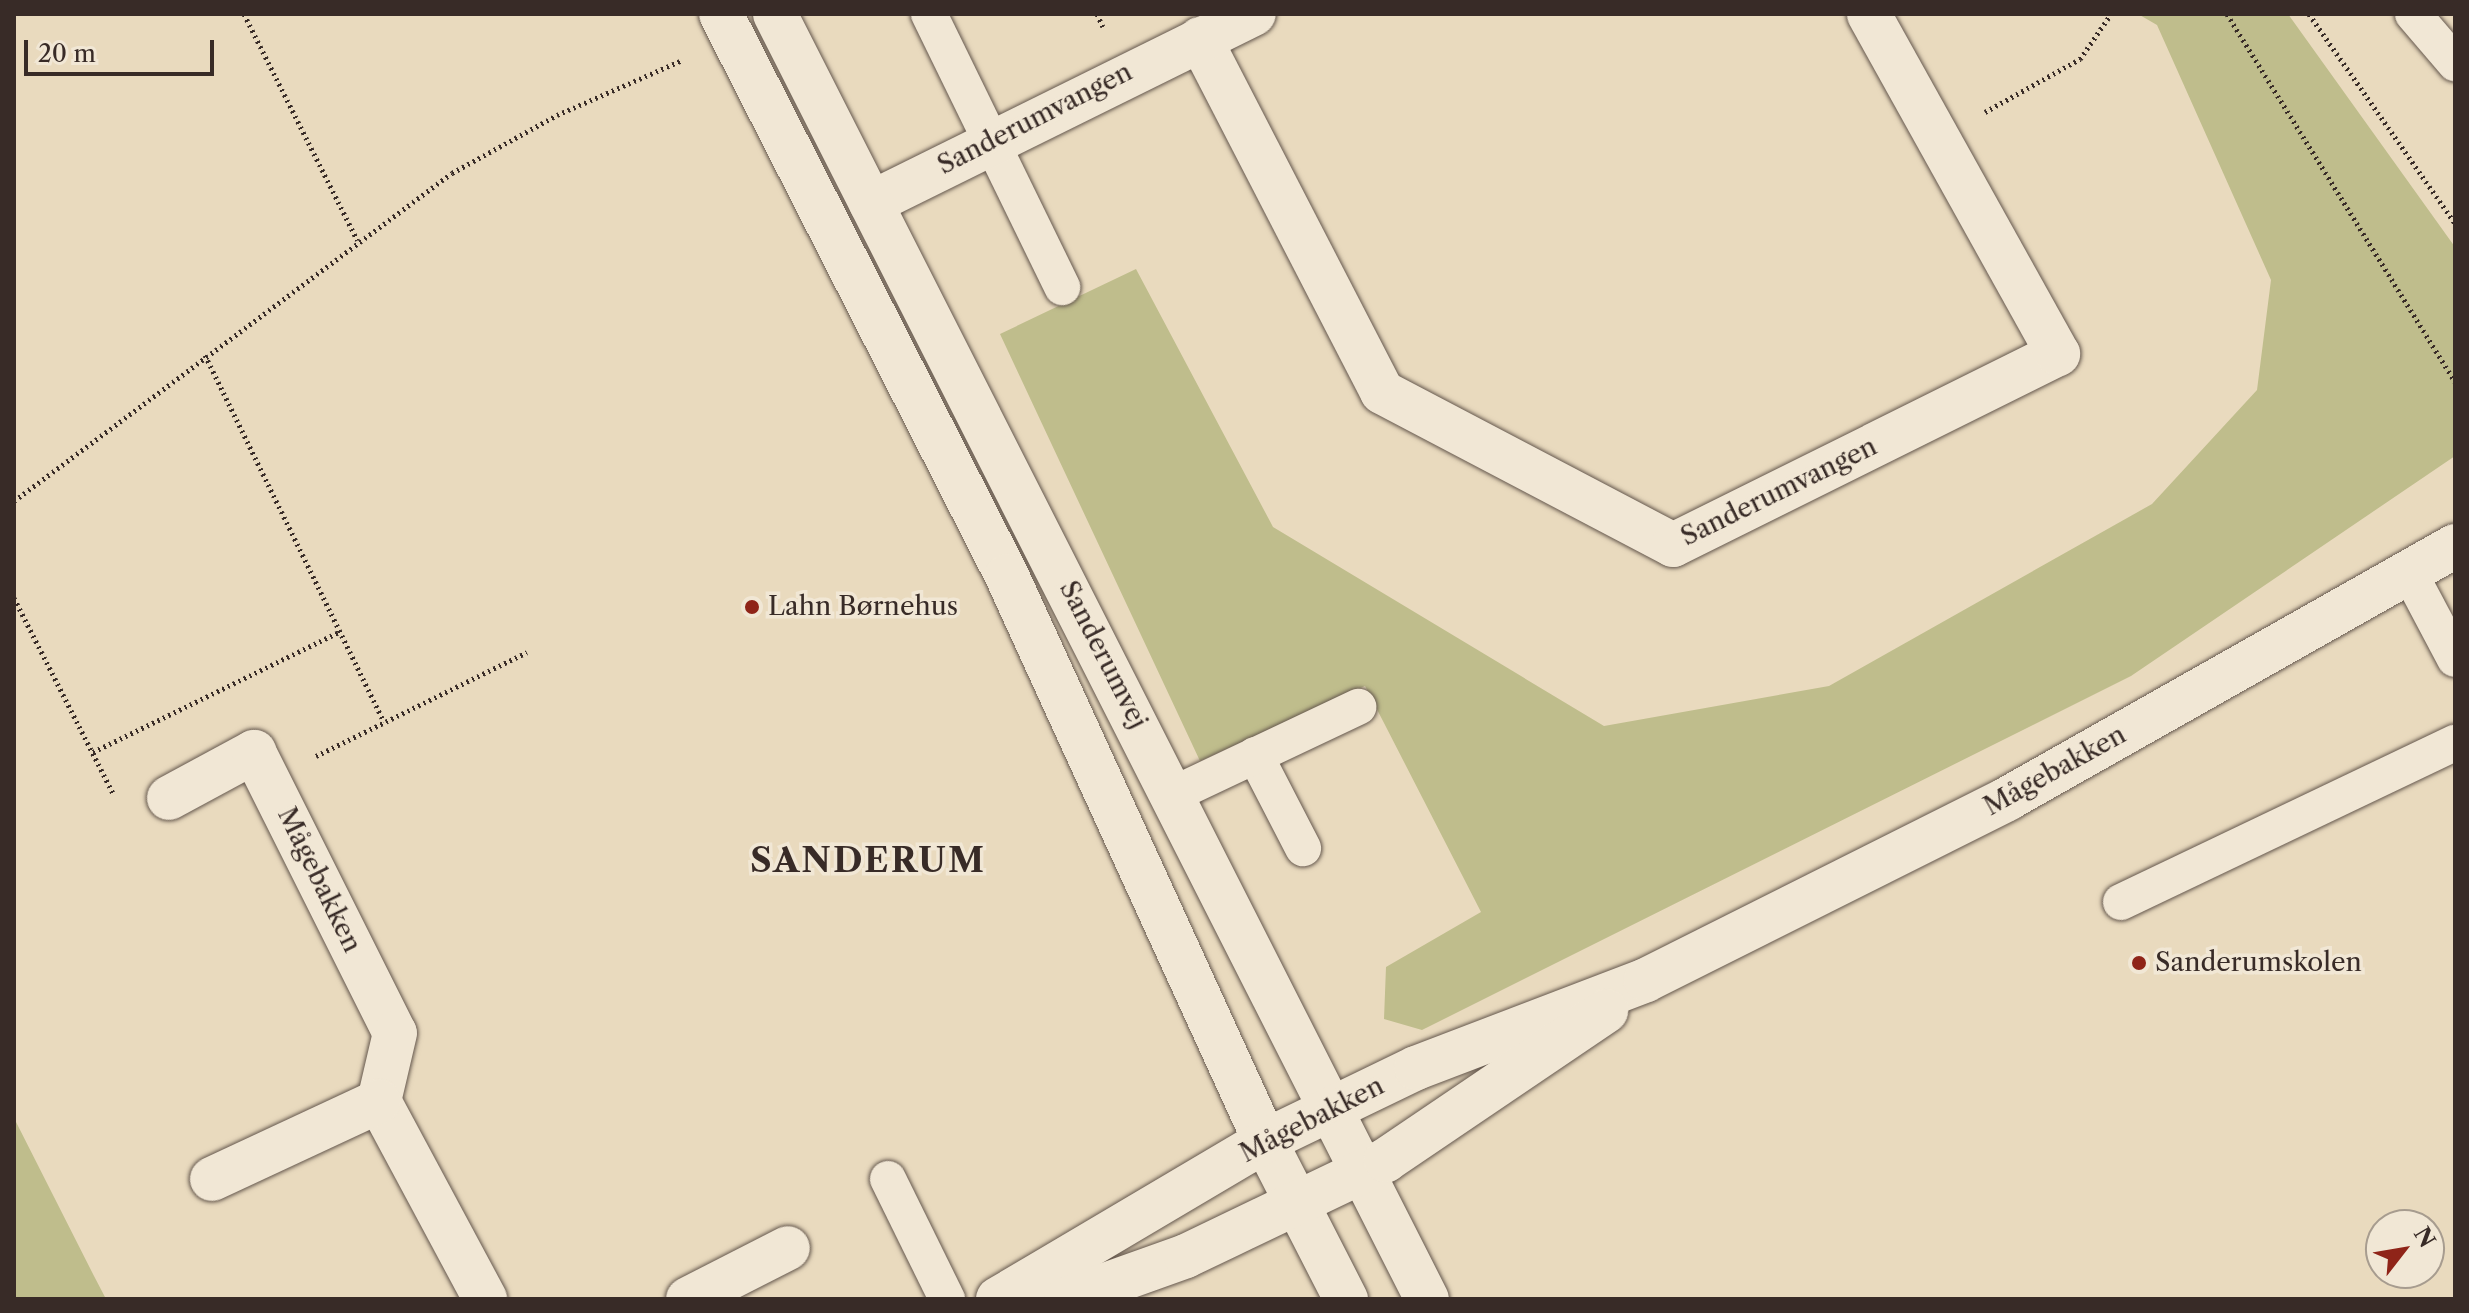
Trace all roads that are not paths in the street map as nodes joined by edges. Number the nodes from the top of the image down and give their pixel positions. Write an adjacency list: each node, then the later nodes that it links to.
1 (775, 14): 10 (street, Sanderumvej)
2 (929, 14): 9 (lane)
3 (1254, 14): 7 (street, Sanderumvangen)
4 (1869, 14): 7 (street, Sanderumvangen)
5 (2413, 14): 8 (lane)
6 (728, 26): 25 (street, Sanderumvej)
7 (1200, 39): 9 (street, Sanderumvangen)
8 (2455, 63)
9 (991, 141): 10 (street, Sanderumvangen); 11 (lane)
10 (871, 203): 18 (street, Sanderumvej)
11 (1062, 287)
12 (2455, 546): 13 (street, Mågebakken)
13 (2410, 574): 14 (lane); 22 (street, Mågebakken)
14 (2455, 659)
15 (1358, 707): 17 (lane)
16 (2455, 743): 21 (lane)
17 (1255, 755): 18 (lane); 20 (lane)
18 (1174, 794): 24 (street, Sanderumvej)
19 (169, 798): 23 (street, Mågebakken)
20 (1303, 848)
21 (2121, 902)
22 (1646, 980): 24 (street, Mågebakken); 26 (street, Mågebakken)
23 (379, 1101): 27 (street); 31 (street)
24 (1334, 1107): 25 (street, Mågebakken); 26 (street, Sanderumvej)
25 (1265, 1141): 29 (street, Sanderumvej); 34 (street, Mågebakken)
26 (1364, 1171): 29 (street, Mågebakken); 37 (street, Sanderumvej)
27 (212, 1179)
28 (888, 1179): 33 (lane)
29 (1298, 1205): 35 (street, Mågebakken); 36 (street, Sanderumvej)
30 (788, 1248): 32 (street)
31 (485, 1299)
32 (688, 1299)
33 (947, 1299)
34 (998, 1299)
35 (1066, 1299)
36 (1346, 1299)
37 (1427, 1299)

